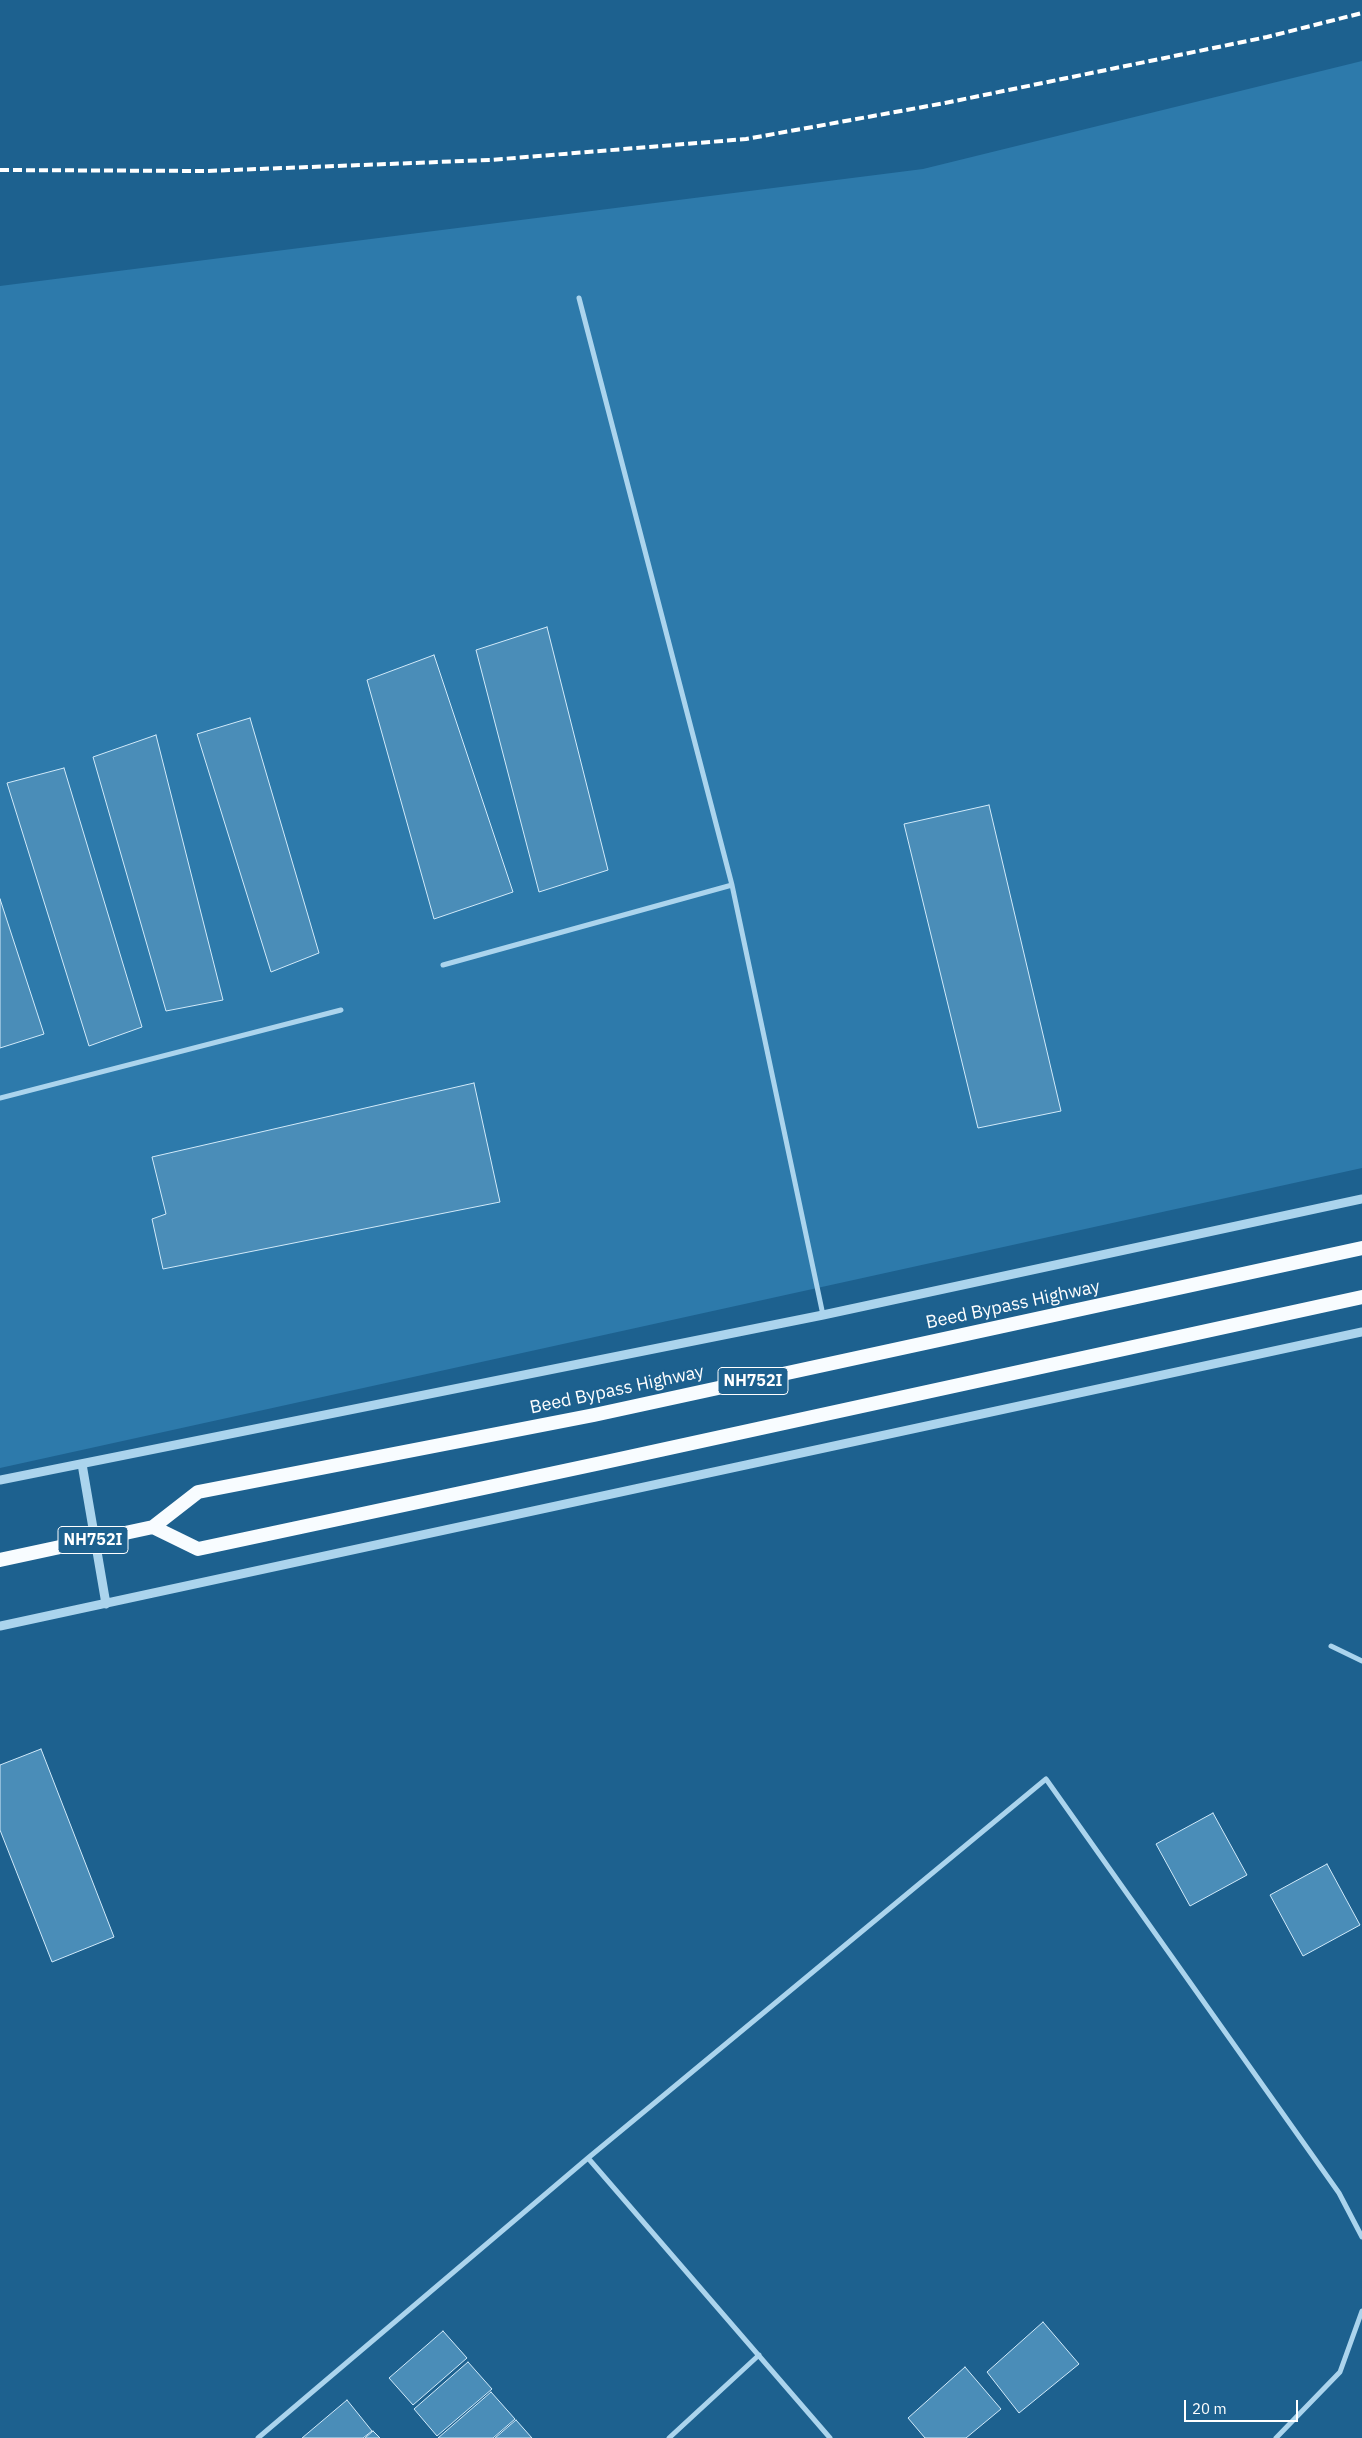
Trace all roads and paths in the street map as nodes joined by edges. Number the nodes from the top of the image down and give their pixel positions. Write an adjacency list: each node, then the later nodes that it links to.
1 (579, 298): 2 (street)
2 (732, 885): 3 (street); 9 (street)
3 (443, 965)
4 (341, 1010): 5 (street)
5 (0, 1098)
6 (1362, 1199): 9 (street)
7 (1362, 1248): 13 (highway, Beed Bypass Highway / NH752I)
8 (1362, 1297): 13 (highway, NH752I)
9 (823, 1315): 11 (street)
10 (1362, 1332): 16 (street)
11 (82, 1464): 12 (street); 14 (street)
12 (0, 1480)
13 (153, 1527): 14 (highway, Beed Bypass Highway / NH752I)
14 (94, 1540): 15 (highway, Beed Bypass Highway / NH752I); 16 (street)
15 (0, 1560)
16 (106, 1604): 17 (street)
17 (0, 1626)
18 (1331, 1646): 19 (street)
19 (1362, 1661)
20 (588, 2158): 21 (street); 23 (street); 24 (street)
21 (1362, 2237)
22 (1362, 2311): 27 (street)
23 (759, 2355): 25 (street); 26 (street)
24 (258, 2438)
25 (669, 2438)
26 (830, 2438)
27 (1276, 2438)

